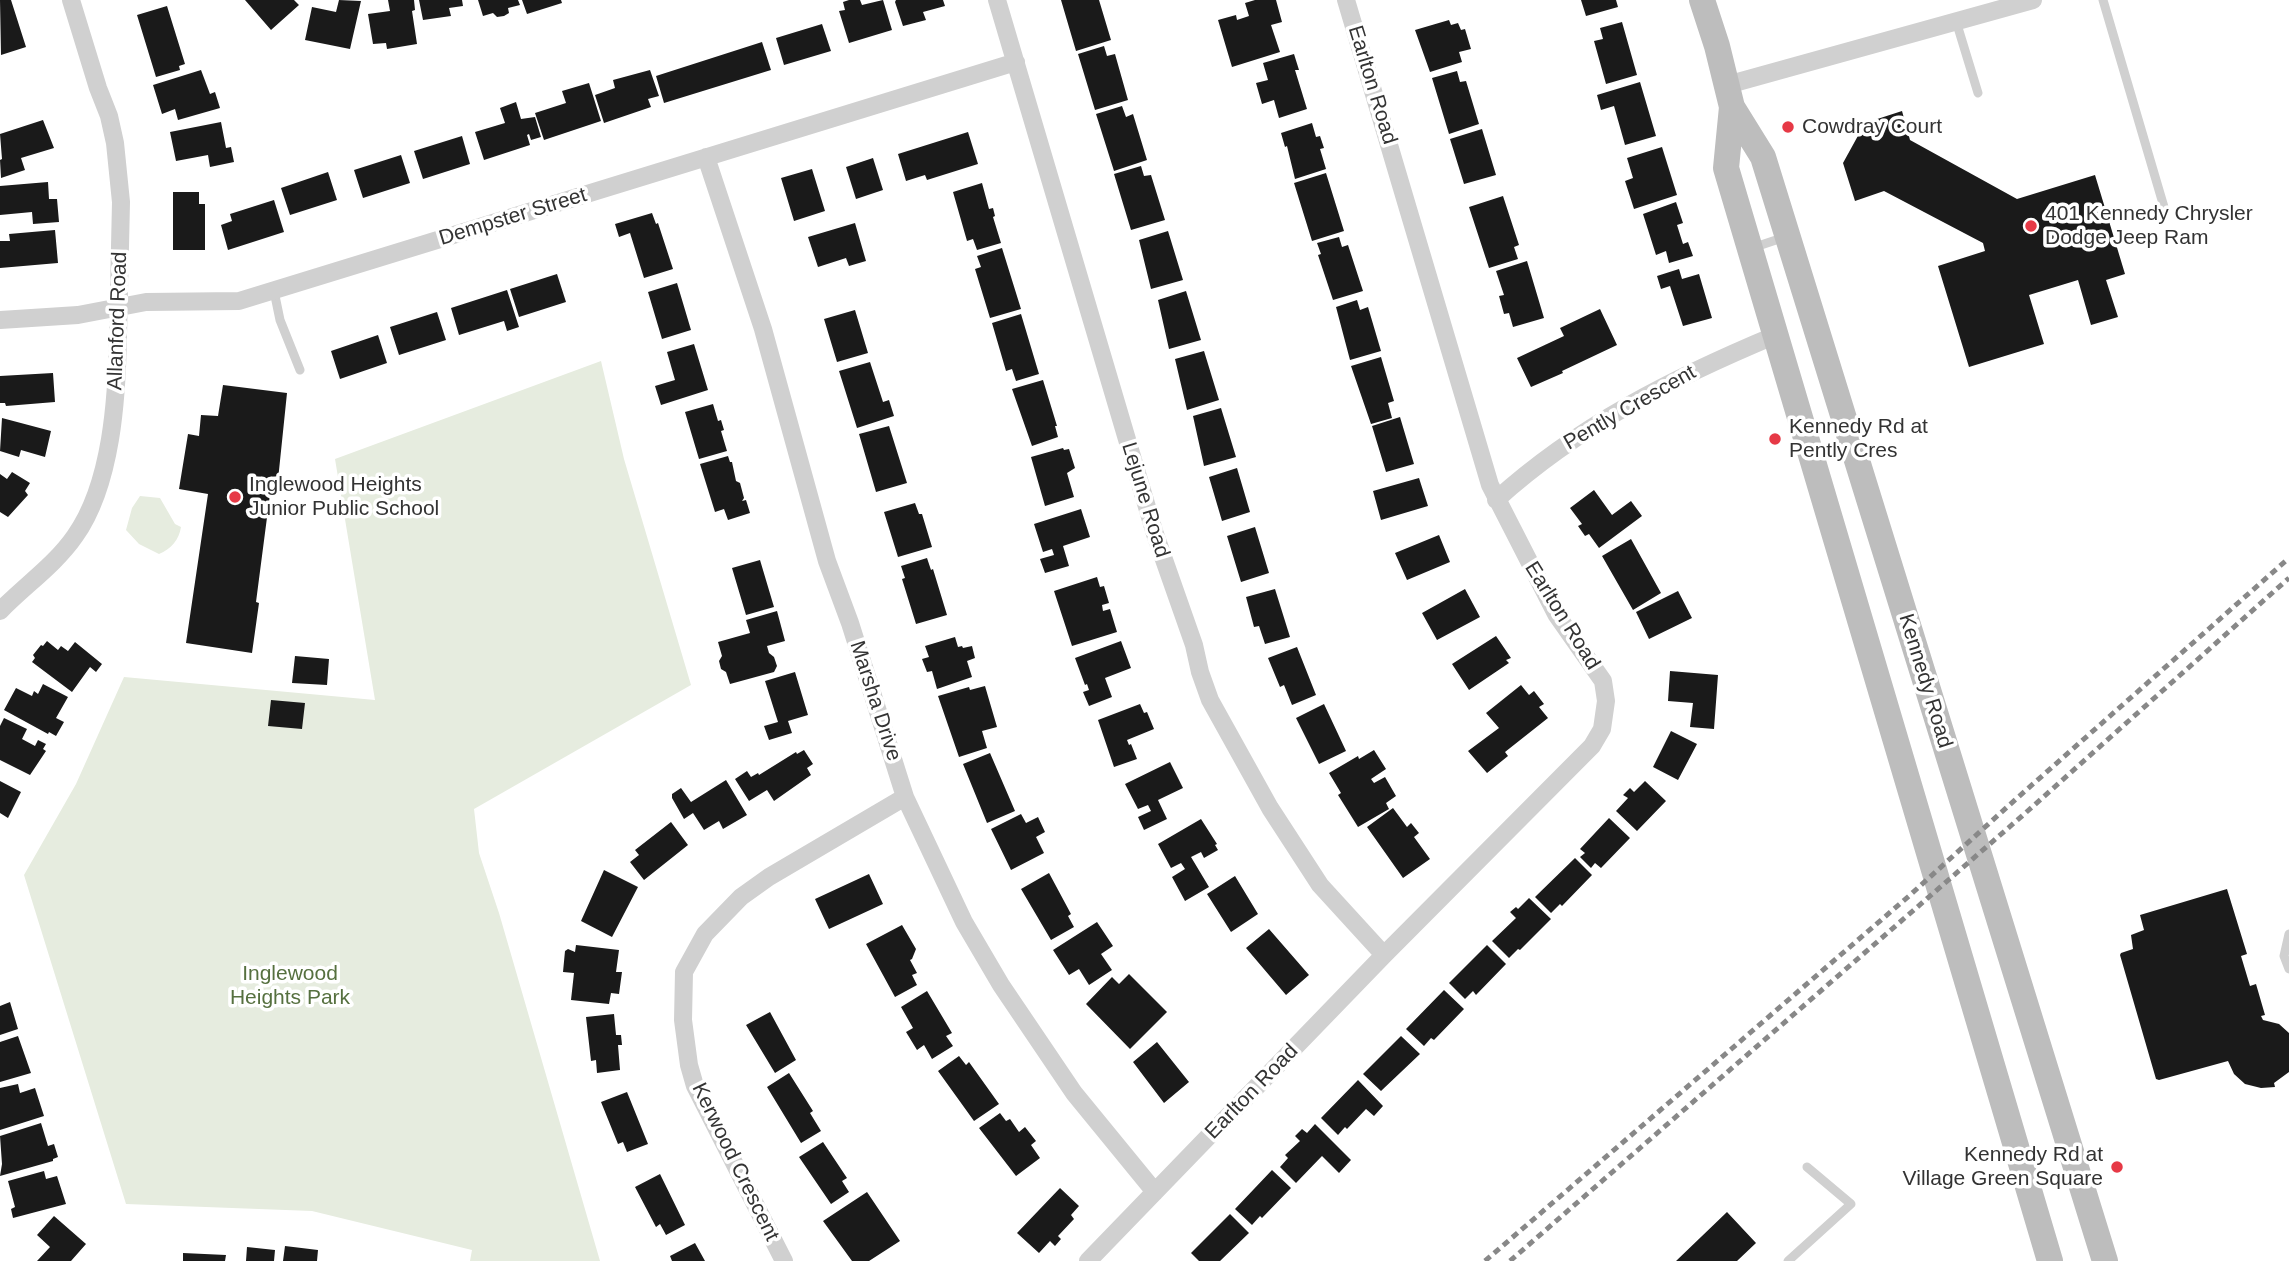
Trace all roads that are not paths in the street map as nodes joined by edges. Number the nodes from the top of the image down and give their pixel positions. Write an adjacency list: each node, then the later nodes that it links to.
1 (72, 0): 16 (street, Allanford Road)
2 (997, 0): 8 (street, Lejune Road)
3 (1346, 0): 20 (street, Earlton Road)
4 (1702, 0): 10 (main road, Kennedy Road)
5 (2034, 0): 7 (street)
6 (2103, 0): 12 (lane)
7 (1956, 21): 9 (lane); 10 (street)
8 (1016, 62): 11 (street, Dempster Street); 24 (street, Lejune Road)
9 (1978, 93)
10 (1729, 96): 13 (main road, Kennedy Road); 14 (main road, Kennedy Road)
11 (706, 157): 15 (street, Dempster Street); 22 (street, Marsha Drive)
12 (2164, 208)
13 (1788, 236): 14 (lane); 32 (main road, Kennedy Road)
14 (1750, 249): 18 (main road, Kennedy Road)
15 (274, 291): 16 (street, Dempster Street); 19 (lane)
16 (119, 309): 17 (street, Dempster Street); 21 (street, Allanford Road)
17 (0, 320)
18 (1776, 335): 20 (street, Pently Crescent); 31 (main road, Kennedy Road)
19 (300, 370)
20 (1496, 500): 24 (street, Earlton Road)
21 (0, 611)
22 (905, 797): 27 (street, Marsha Drive); 28 (street, Kerwood Crescent)
23 (2289, 934): 25 (lane)
24 (1384, 955): 27 (street, Earlton Road)
25 (2289, 969)
26 (1807, 1167): 30 (lane)
27 (1155, 1192): 29 (street, Earlton Road)
28 (784, 1261)
29 (1088, 1261)
30 (1787, 1261)
31 (2050, 1261)
32 (2105, 1261)

